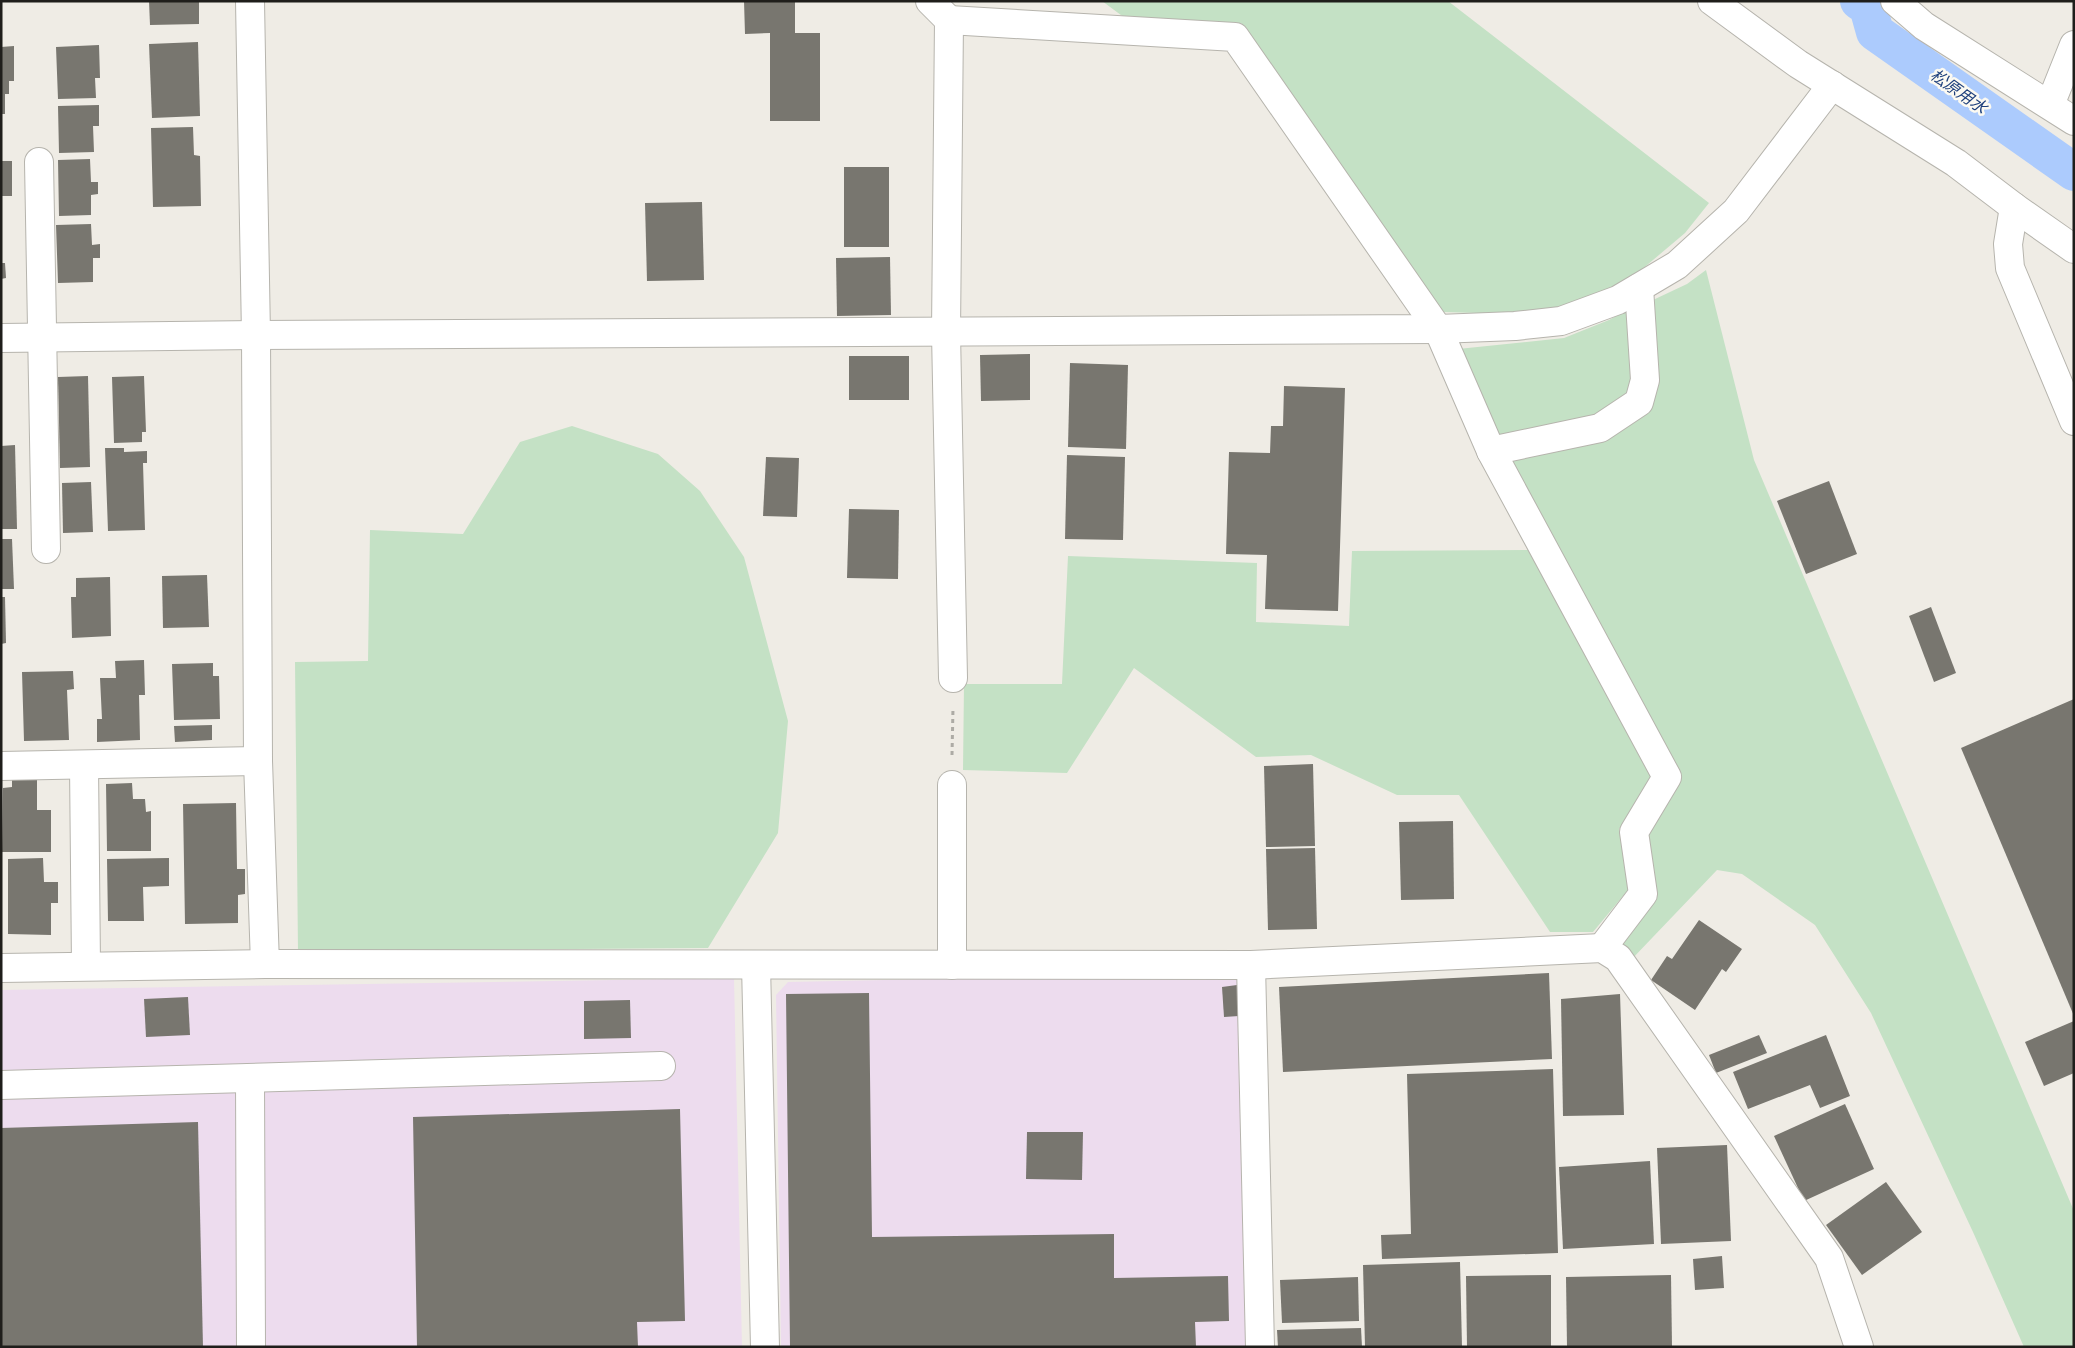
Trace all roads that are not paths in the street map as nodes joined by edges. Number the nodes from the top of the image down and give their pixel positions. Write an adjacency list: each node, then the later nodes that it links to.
1 (250, 1): 16 (street)
2 (930, 1): 5 (street)
3 (1712, 1): 7 (street)
4 (1895, 1): 8 (street)
5 (949, 20): 14 (street); 15 (street)
6 (2074, 45): 8 (street)
7 (1832, 85): 11 (street); 13 (street)
8 (2050, 105): 9 (street)
9 (2074, 121)
10 (39, 162): 18 (street)
11 (2014, 207): 12 (street); 19 (street)
12 (2074, 249)
13 (1639, 288): 14 (street); 20 (street)
14 (1438, 329): 15 (street); 20 (street)
15 (946, 333): 16 (street); 22 (street)
16 (256, 335): 18 (street); 23 (street)
17 (1, 338): 18 (street)
18 (41, 338): 21 (street)
19 (2074, 421)
20 (1491, 451): 27 (street)
21 (46, 549)
22 (953, 678)
23 (258, 761): 24 (street); 28 (street)
24 (84, 765): 25 (street); 32 (street)
25 (1, 766)
26 (952, 785): 30 (street)
27 (1602, 948): 31 (street); 40 (street)
28 (265, 964): 29 (street); 32 (street)
29 (756, 965): 30 (street); 38 (street)
30 (952, 965): 31 (street)
31 (1251, 965): 39 (street)
32 (86, 966): 33 (street)
33 (1, 968)
34 (660, 1066): 35 (street)
35 (250, 1078): 36 (street); 37 (street)
36 (1, 1085)
37 (251, 1347)
38 (766, 1347)
39 (1260, 1347)
40 (1859, 1347)

